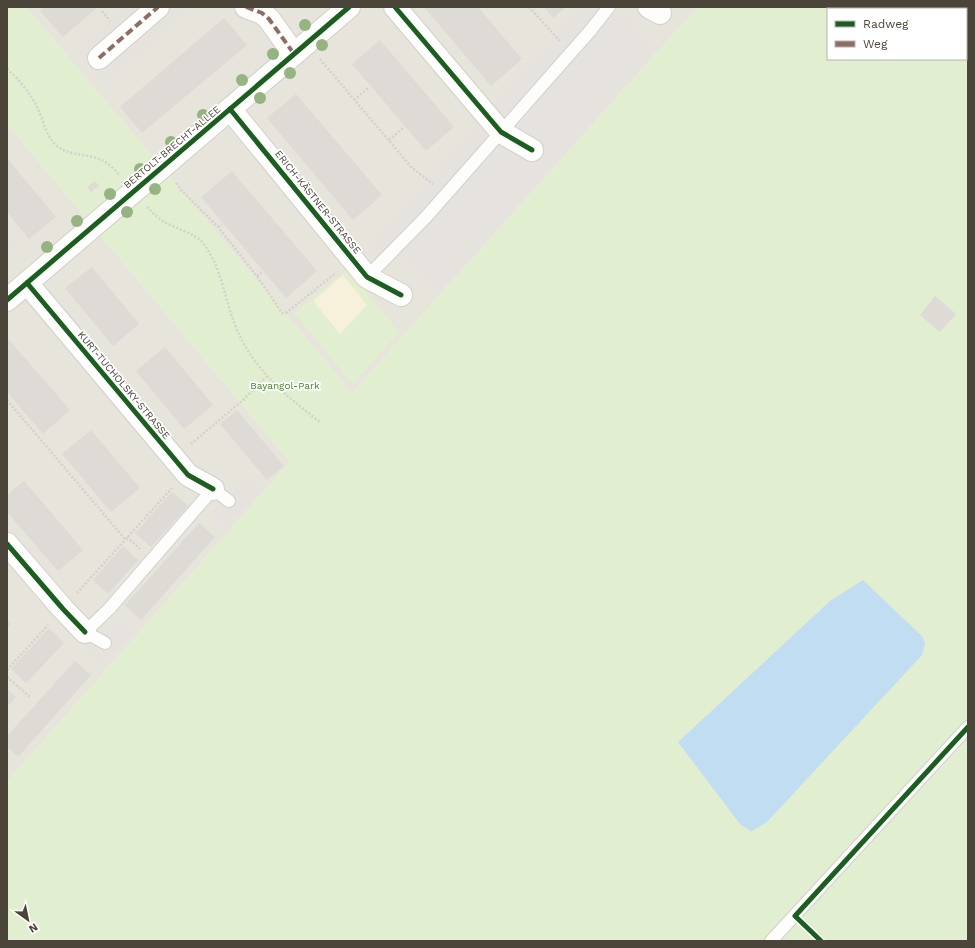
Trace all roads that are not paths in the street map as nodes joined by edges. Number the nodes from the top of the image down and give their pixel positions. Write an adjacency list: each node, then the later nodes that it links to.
1 (158, 7): 7 (street)
2 (246, 7): 6 (street)
3 (349, 7): 6 (street, BERTOLT-BRECHT-ALLEE)
4 (395, 7): 9 (street)
5 (609, 7): 9 (lane)
6 (294, 54): 8 (street, BERTOLT-BRECHT-ALLEE)
7 (98, 58)
8 (230, 109): 11 (street, ERICH-KÄSTNER-STRASSE); 12 (street, BERTOLT-BRECHT-ALLEE)
9 (501, 132): 10 (street); 11 (lane)
10 (532, 150)
11 (367, 277): 13 (street, ERICH-KÄSTNER-STRASSE)
12 (27, 283): 14 (street, BERTOLT-BRECHT-ALLEE); 15 (street, KURT-TUCHOLSKY-STRASSE)
13 (401, 295)
14 (7, 300)
15 (221, 495): 17 (lane)
16 (7, 544): 17 (street)
17 (85, 632): 18 (lane)
18 (105, 643)
19 (968, 727): 20 (lane)
20 (771, 941)

